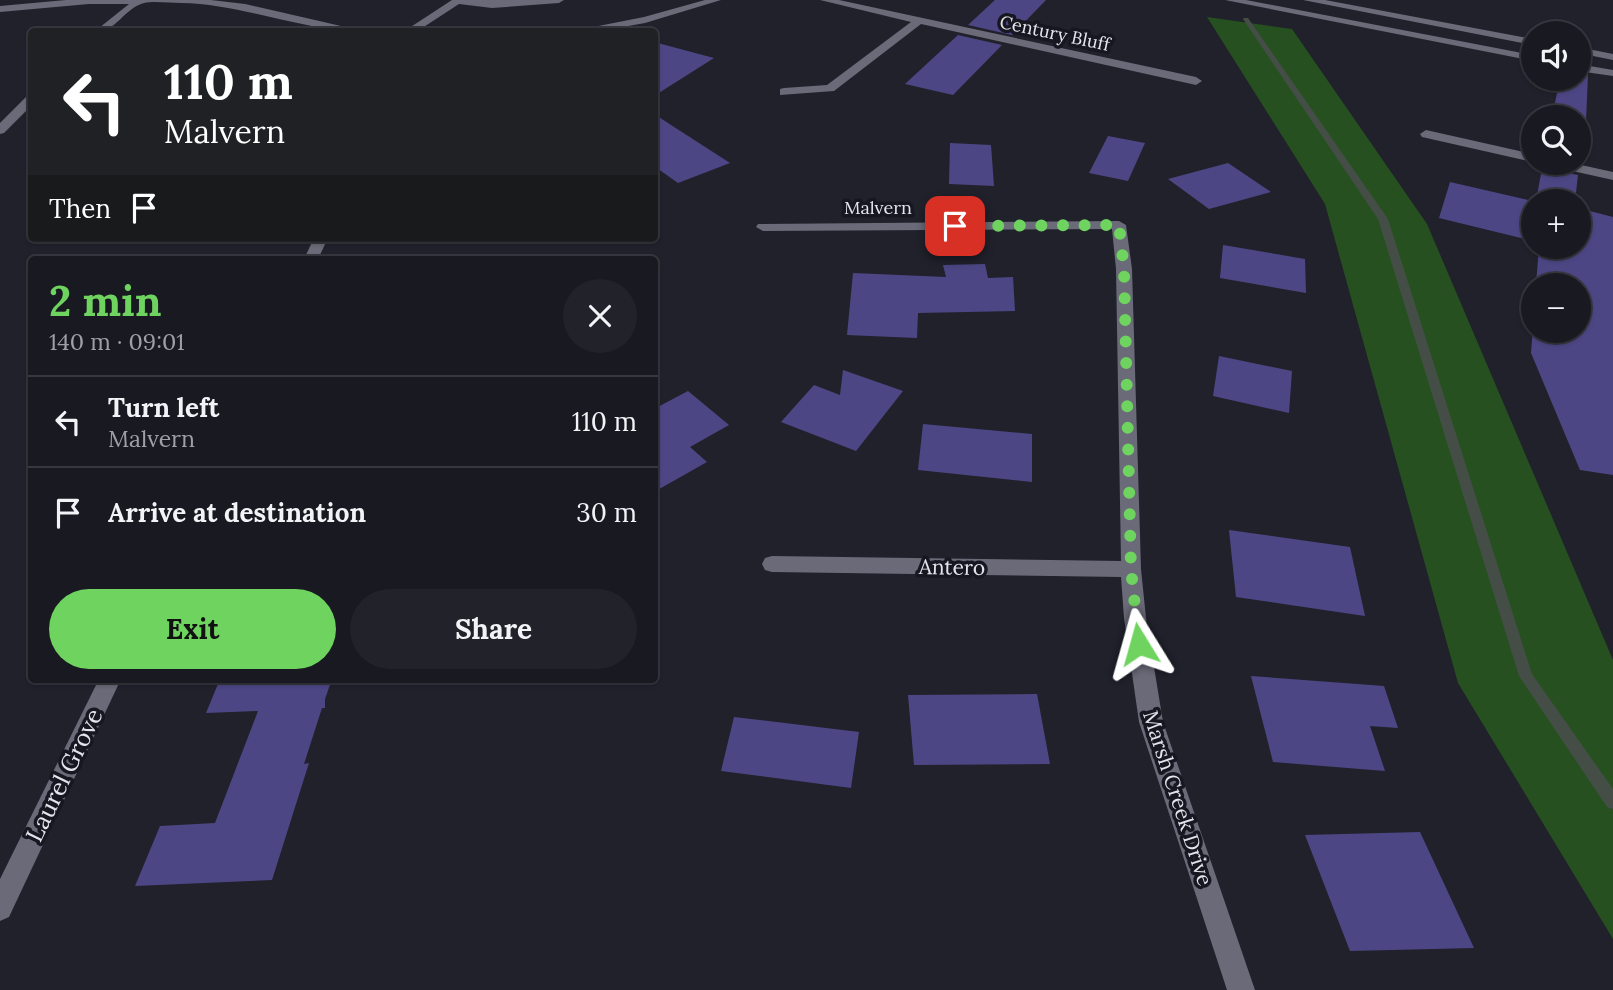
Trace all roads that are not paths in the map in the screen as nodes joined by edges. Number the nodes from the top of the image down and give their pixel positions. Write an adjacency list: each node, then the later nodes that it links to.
1 (140, 0): 2 (street); 9 (street); 11 (street)
2 (183, 0): 12 (street)
3 (559, 0): 8 (street)
4 (716, 0): 14 (street)
5 (825, 0): 10 (street, Century Bluff)
6 (1230, 0): 17 (street)
7 (1308, 0): 15 (street)
8 (458, 1): 13 (street)
9 (0, 9)
10 (919, 21): 21 (street, Century Bluff); 22 (street)
11 (104, 28)
12 (343, 28)
13 (414, 28)
14 (597, 28)
15 (1521, 40)
16 (1591, 53): 18 (street)
17 (1521, 56)
18 (1613, 57)
19 (1591, 69): 20 (street)
20 (1613, 73)
21 (1196, 81)
22 (784, 92)
23 (28, 103): 24 (street)
24 (0, 130)
25 (1426, 134): 26 (street)
26 (1521, 155)
27 (1591, 171): 28 (street)
28 (1613, 176)
29 (1119, 225): 30 (street, Malvern); 32 (street, Marsh Creek Drive)
30 (763, 227)
31 (772, 565): 32 (street, Antero)
32 (1131, 569): 35 (street, Marsh Creek Drive)
33 (108, 683): 34 (street, Laurel Grove)
34 (0, 908)
35 (1241, 990)

